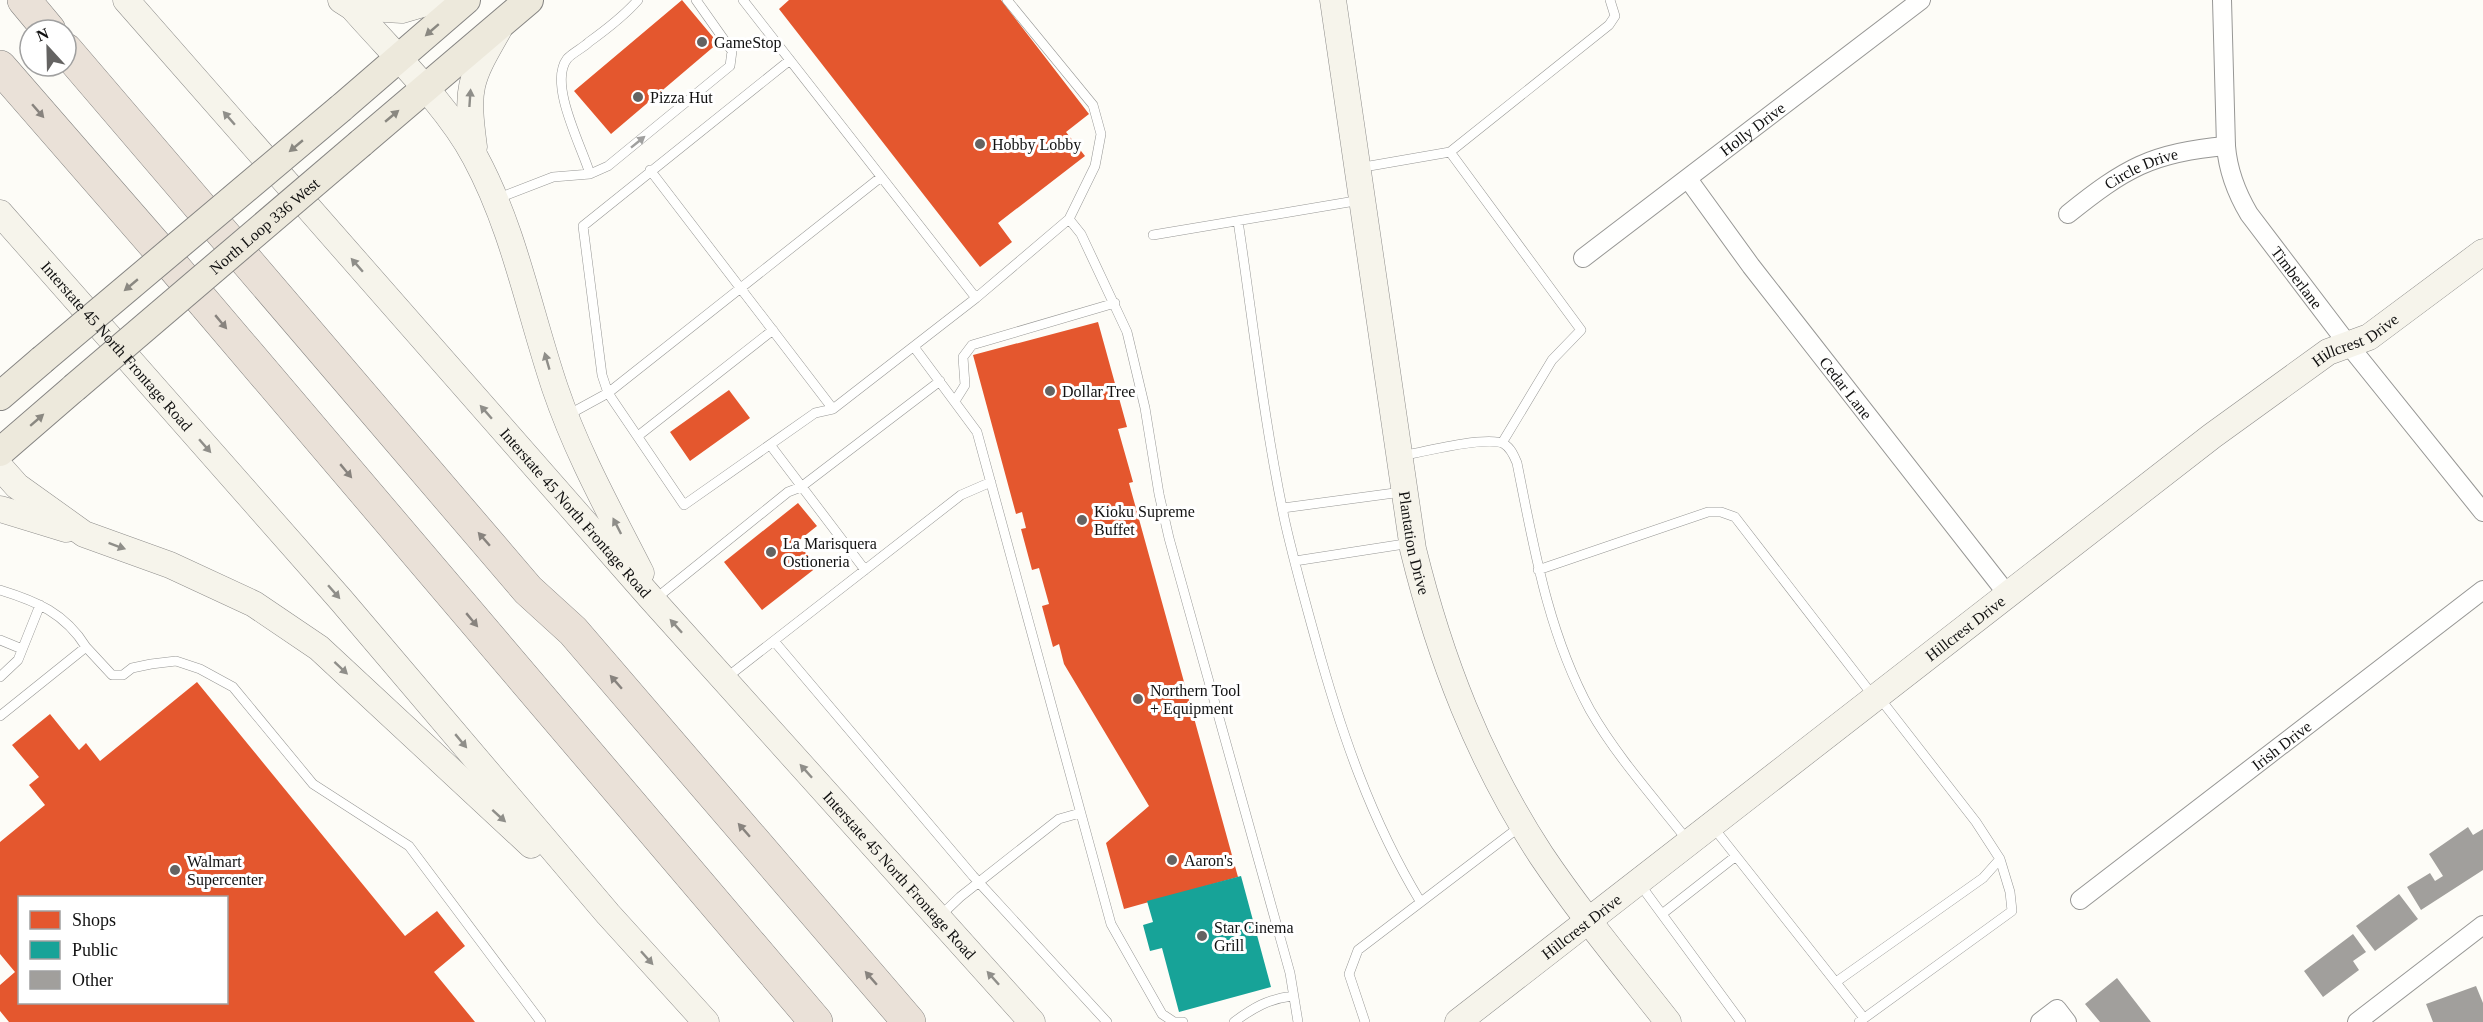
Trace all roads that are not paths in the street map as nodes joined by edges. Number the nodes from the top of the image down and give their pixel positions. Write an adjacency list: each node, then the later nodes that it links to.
1 (24, 0): 15 (highway)
2 (126, 0): 71 (main road, Interstate 45 North Frontage Road, one-way to 2)
3 (436, 0): 14 (main road)
4 (466, 0): 17 (main road, one-way to 17)
5 (529, 0): 16 (main road, North Loop 336 West)
6 (638, 0): 27 (lane)
7 (696, 0): 27 (lane, one-way to 7)
8 (743, 0): 18 (lane)
9 (1007, 0): 34 (lane)
10 (1333, 0): 25 (main road, Plantation Drive)
11 (1610, 0): 23 (lane)
12 (1921, 0): 29 (street, Holly Drive)
13 (2222, 0): 22 (street, Timberlane)
14 (346, 3): 17 (main road)
15 (39, 18)
16 (504, 22): 21 (main road, North Loop 336 West); 24 (main road, one-way to 16)
17 (398, 60): 21 (main road); 47 (main road, one-way to 47, bridge)
18 (790, 60): 26 (lane); 28 (lane)
19 (78, 64): 103 (highway, one-way to 19)
20 (0, 67): 102 (highway, one-way to 102)
21 (424, 89): 24 (main road); 54 (main road, North Loop 336 West, one-way to 21, bridge)
22 (2226, 146): 33 (street, Circle Drive); 43 (street, Timberlane)
23 (1450, 152): 25 (lane); 52 (lane)
24 (475, 156): 30 (main road)
25 (1357, 168): 31 (main road, Plantation Drive)
26 (650, 170): 39 (lane); 46 (lane)
27 (590, 174): 30 (lane)
28 (881, 177): 39 (lane); 40 (lane)
29 (1688, 179): 38 (street, Holly Drive); 70 (street, Cedar Lane)
30 (496, 199): 50 (main road, one-way to 30)
31 (1361, 200): 35 (lane); 55 (main road, Plantation Drive)
32 (0, 213): 91 (main road, Interstate 45 North Frontage Road, one-way to 91)
33 (2068, 214)
34 (1069, 219): 40 (lane); 41 (lane)
35 (1238, 221): 36 (lane); 60 (lane)
36 (1153, 235)
37 (2483, 252): 43 (main road, Hillcrest Drive)
38 (1583, 258)
39 (742, 288): 42 (lane); 46 (lane)
40 (976, 298): 44 (lane)
41 (1115, 303): 48 (lane); 97 (lane)
42 (773, 330): 49 (lane); 51 (lane)
43 (2347, 343): 62 (street, Timberlane); 70 (main road, Hillcrest Drive)
44 (914, 347): 45 (lane); 49 (lane)
45 (940, 381): 48 (lane); 58 (lane)
46 (608, 393): 50 (lane); 51 (lane)
47 (0, 396)
48 (955, 401): 57 (lane)
49 (833, 409): 53 (lane)
50 (566, 416): 71 (main road, one-way to 50)
51 (638, 436): 53 (lane)
52 (1502, 442): 55 (lane); 67 (lane)
53 (771, 446): 58 (lane)
54 (0, 452)
55 (1399, 456): 59 (main road, Plantation Drive)
56 (0, 467): 63 (main road)
57 (991, 482): 66 (lane); 81 (lane)
58 (801, 487): 66 (lane); 71 (lane)
59 (1405, 491): 60 (lane); 64 (main road, Plantation Drive)
60 (1283, 508): 65 (lane)
61 (0, 509): 63 (main road)
62 (2483, 512)
63 (84, 534): 91 (main road, one-way to 91)
64 (1412, 543): 65 (lane); 82 (main road, Plantation Drive)
65 (1295, 561): 90 (lane)
66 (865, 570): 74 (lane)
67 (1538, 570): 79 (lane); 84 (lane)
68 (0, 590): 72 (lane)
69 (2483, 590): 89 (street, Irish Drive)
70 (2008, 595): 79 (main road, Hillcrest Drive)
71 (651, 599): 78 (main road, Interstate 45 North Frontage Road, one-way to 71)
72 (40, 605): 75 (lane); 76 (lane)
73 (0, 640): 76 (lane)
74 (774, 641): 78 (lane); 88 (lane)
75 (86, 647): 80 (lane); 99 (lane)
76 (22, 650): 77 (lane)
77 (0, 677)
78 (724, 679): 93 (main road, Interstate 45 North Frontage Road, one-way to 78)
79 (1878, 696): 83 (main road, Hillcrest Drive); 86 (lane)
80 (0, 716)
81 (1080, 813): 88 (lane); 106 (lane)
82 (1523, 824): 90 (lane); 94 (main road, Plantation Drive)
83 (1711, 824): 84 (main road, Hillcrest Drive); 85 (lane)
84 (1689, 842): 87 (main road, Hillcrest Drive)
85 (1736, 856): 92 (lane); 96 (lane)
86 (2000, 859): 96 (lane); 100 (lane)
87 (1637, 881): 92 (lane); 94 (main road, Hillcrest Drive)
88 (979, 882): 93 (lane); 105 (lane)
89 (2080, 900)
90 (1420, 902): 109 (lane)
91 (608, 914): 101 (main road, Interstate 45 North Frontage Road, one-way to 101)
92 (1662, 914): 112 (lane)
93 (938, 917): 104 (main road, Interstate 45 North Frontage Road, one-way to 93)
94 (1587, 920): 110 (main road, Hillcrest Drive); 111 (main road, Plantation Drive)
95 (2483, 925): 114 (street)
96 (1836, 982): 100 (lane)
97 (1292, 996): 107 (lane); 108 (lane)
98 (2062, 1015): 113 (street)
99 (536, 1020)
100 (1862, 1020)
101 (706, 1022)
102 (816, 1022)
103 (909, 1022)
104 (1032, 1022)
105 (1107, 1022)
106 (1183, 1022)
107 (1234, 1022)
108 (1298, 1022)
109 (1365, 1022)
110 (1458, 1022)
111 (1668, 1022)
112 (1741, 1022)
113 (2040, 1022)
114 (2357, 1022)

